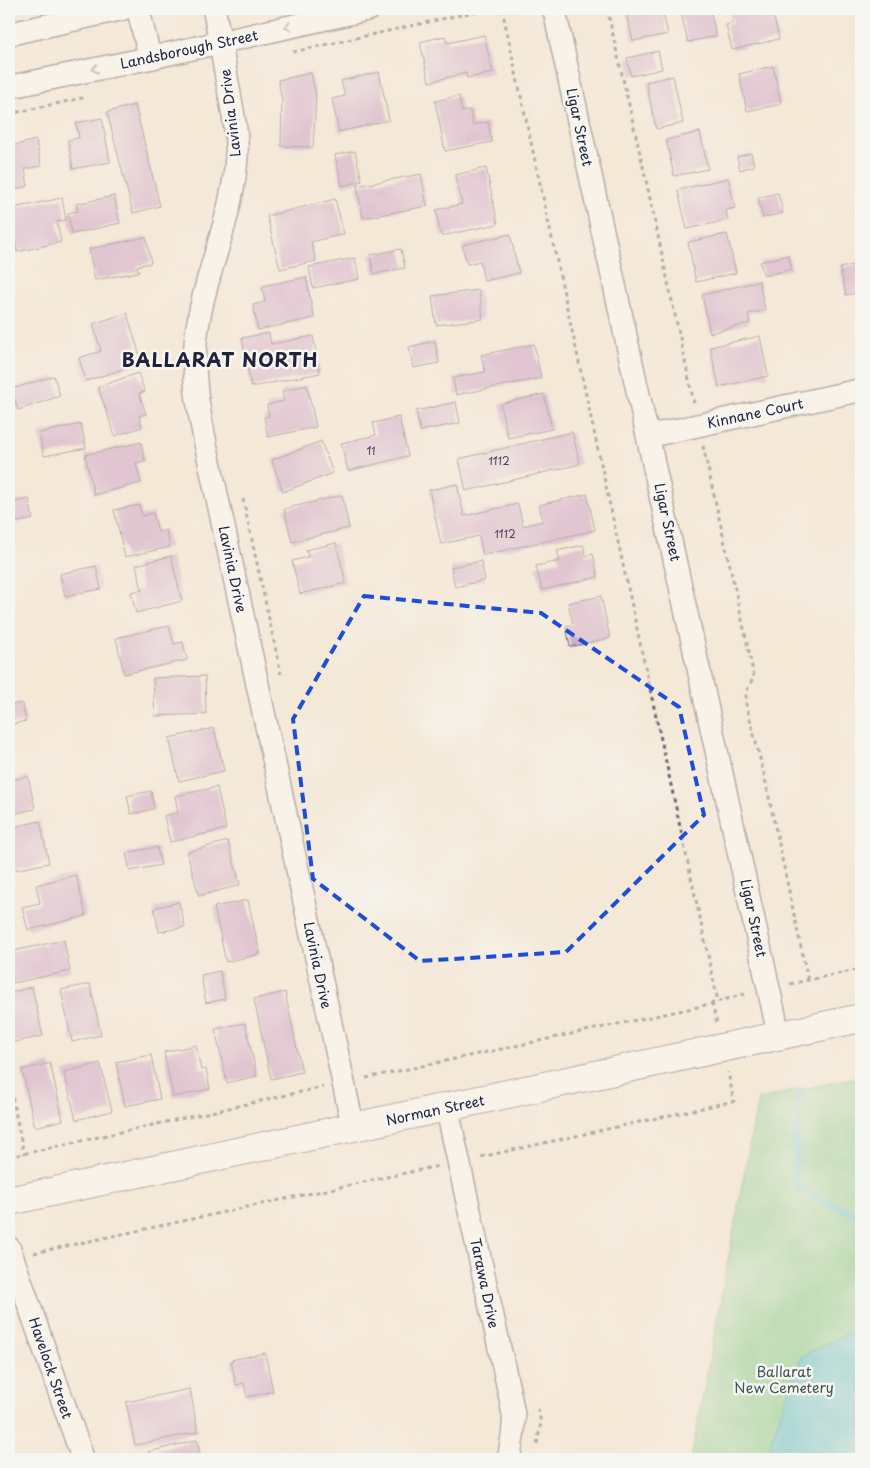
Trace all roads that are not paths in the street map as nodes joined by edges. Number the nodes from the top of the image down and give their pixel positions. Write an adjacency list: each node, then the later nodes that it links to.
1 (122, 9): 6 (street)
2 (138, 9): 8 (street)
3 (214, 9): 7 (street, Lavinia Drive)
4 (369, 9): 7 (street, Landsborough Street, one-way to 7)
5 (554, 9): 11 (street, Ligar Street)
6 (9, 34)
7 (220, 43): 8 (street, Landsborough Street); 15 (street, Lavinia Drive)
8 (150, 58): 9 (street, Landsborough Street, one-way to 9)
9 (9, 87)
10 (861, 390): 11 (street, Kinnane Court)
11 (649, 436): 13 (street, Ligar Street)
12 (861, 1018): 13 (street, Norman Street)
13 (780, 1036): 14 (street, Norman Street)
14 (447, 1108): 15 (street, Norman Street); 19 (street, Tarawa Drive)
15 (353, 1127): 16 (street, Norman Street)
16 (9, 1201)
17 (10, 1253): 18 (street, Havelock Street)
18 (83, 1459)
19 (509, 1459)

